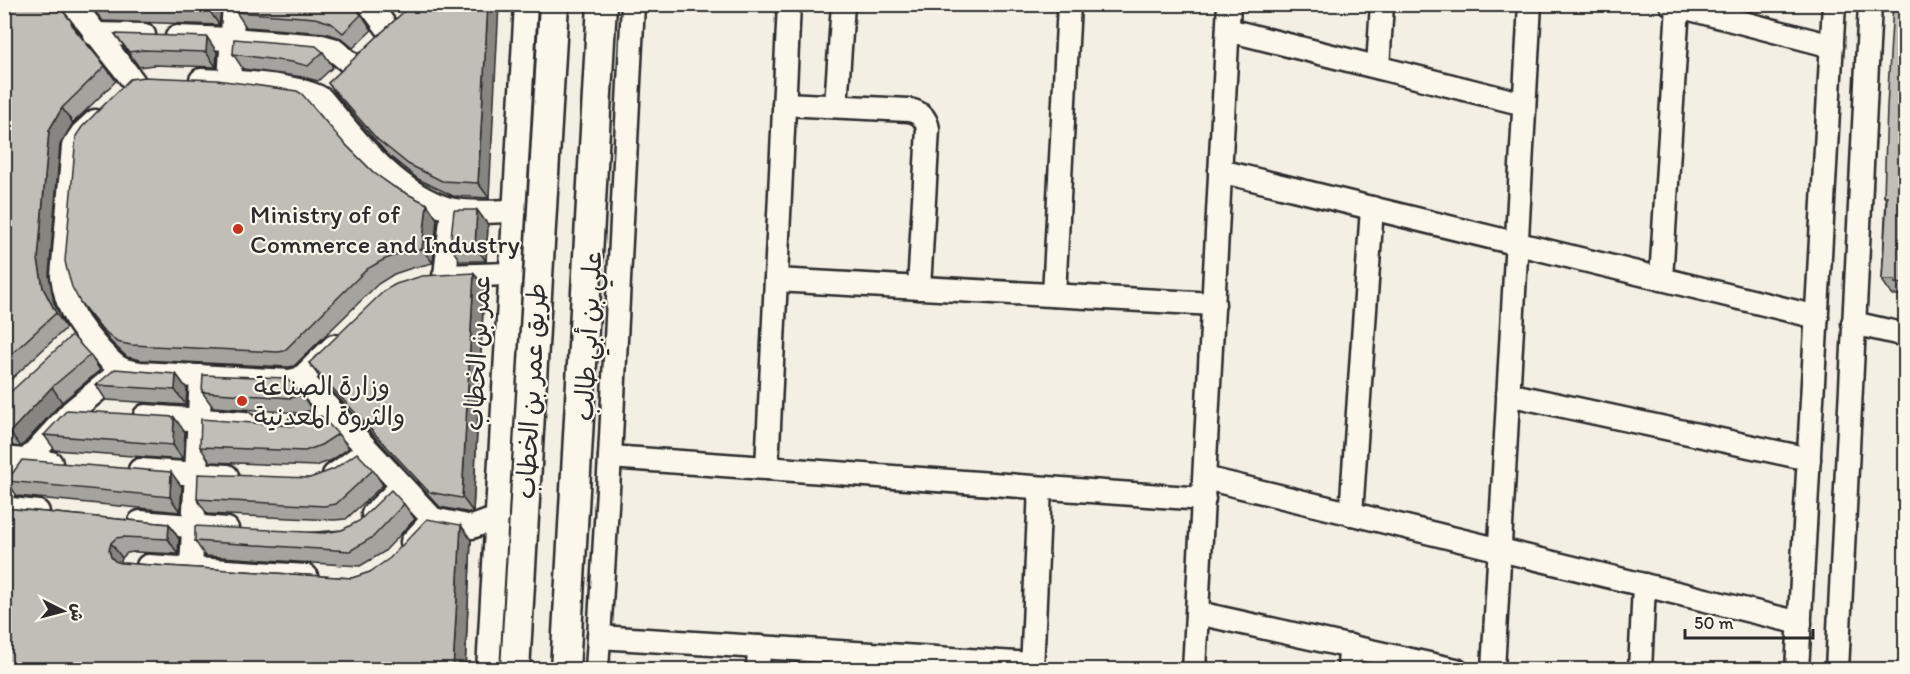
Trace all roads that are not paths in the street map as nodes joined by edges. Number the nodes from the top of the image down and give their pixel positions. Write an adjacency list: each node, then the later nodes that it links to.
1 (73, 4): 18 (street)
2 (234, 4): 19 (street)
3 (369, 4): 19 (street)
4 (526, 4): 30 (street, عمر بن الخطاب)
5 (554, 4): 88 (main road, طريق عمر بن الخطاب)
6 (602, 4): 89 (main road, طريق عمر بن الخطاب)
7 (633, 4): 52 (street, علي بن أبي طالب)
8 (789, 4): 24 (street)
9 (843, 4): 26 (street)
10 (1070, 4): 36 (street)
11 (1229, 4): 17 (street)
12 (1382, 4): 21 (street)
13 (1530, 4): 25 (street)
14 (1834, 4): 20 (street)
15 (1870, 4): 39 (street)
16 (1674, 5): 20 (street); 33 (street)
17 (1228, 30): 21 (street); 27 (street)
18 (94, 34): 19 (street); 22 (street)
19 (231, 39): 23 (street)
20 (1832, 46): 38 (street)
21 (1378, 67): 25 (street)
22 (154, 80): 23 (street); 42 (street)
23 (230, 81): 29 (street)
24 (784, 104): 26 (street); 34 (street)
25 (1524, 104): 31 (street)
26 (836, 106): 35 (street)
27 (1221, 171): 28 (street); 37 (street)
28 (1372, 208): 31 (street); 67 (street)
29 (452, 210): 30 (street); 32 (street)
30 (513, 211): 32 (street, عمر بن الخطاب)
31 (1517, 244): 33 (street); 45 (street)
32 (510, 274): 68 (street, عمر بن الخطاب)
33 (1661, 279): 38 (street)
34 (776, 280): 35 (street); 57 (street)
35 (919, 288): 36 (street)
36 (1054, 295): 37 (street)
37 (1214, 304): 63 (street)
38 (1817, 317): 53 (street)
39 (1853, 323): 41 (street); 98 (street)
40 (353, 327): 44 (street)
41 (1905, 335)
42 (122, 369): 43 (street); 46 (street)
43 (201, 376): 44 (street); 50 (street)
44 (301, 378): 48 (street)
45 (1508, 394): 53 (street); 74 (street)
46 (72, 411): 47 (street); 54 (street)
47 (106, 413)
48 (333, 413): 50 (street); 51 (street)
49 (130, 415): 50 (street)
50 (199, 419): 58 (street)
51 (368, 450): 60 (street); 61 (street)
52 (610, 457): 57 (street); 82 (street, علي بن أبي طالب)
53 (1809, 459): 81 (street)
54 (15, 460): 55 (street); 64 (street)
55 (71, 465)
56 (117, 468): 58 (street)
57 (767, 468): 62 (street)
58 (196, 475): 59 (street); 72 (street)
59 (251, 477)
60 (317, 480)
61 (402, 486): 70 (street); 71 (street)
62 (1040, 488): 63 (street); 86 (street)
63 (1204, 489): 67 (street); 80 (street)
64 (4, 491)
65 (4, 506): 66 (street)
66 (57, 514)
67 (1351, 514): 74 (street)
68 (497, 518): 70 (street); 87 (street, عمر بن الخطاب)
69 (114, 519): 72 (street)
70 (433, 519): 75 (street)
71 (360, 526)
72 (193, 527): 73 (street); 77 (street)
73 (252, 530)
74 (1500, 550): 79 (street); 95 (street)
75 (395, 560)
76 (133, 565): 77 (street)
77 (191, 568): 78 (street)
78 (329, 577)
79 (1644, 585): 81 (street); 96 (street)
80 (1198, 613): 83 (street); 92 (street)
81 (1800, 623): 97 (street)
82 (599, 637): 84 (street); 90 (street, علي بن أبي طالب)
83 (1350, 646): 93 (street); 94 (street)
84 (759, 647): 85 (street); 91 (street)
85 (896, 663): 86 (street)
86 (1032, 667)
87 (488, 669)
88 (515, 669)
89 (565, 669)
90 (597, 669)
91 (758, 669)
92 (1194, 669)
93 (1349, 669)
94 (1456, 669)
95 (1493, 669)
96 (1640, 669)
97 (1797, 669)
98 (1837, 669)

